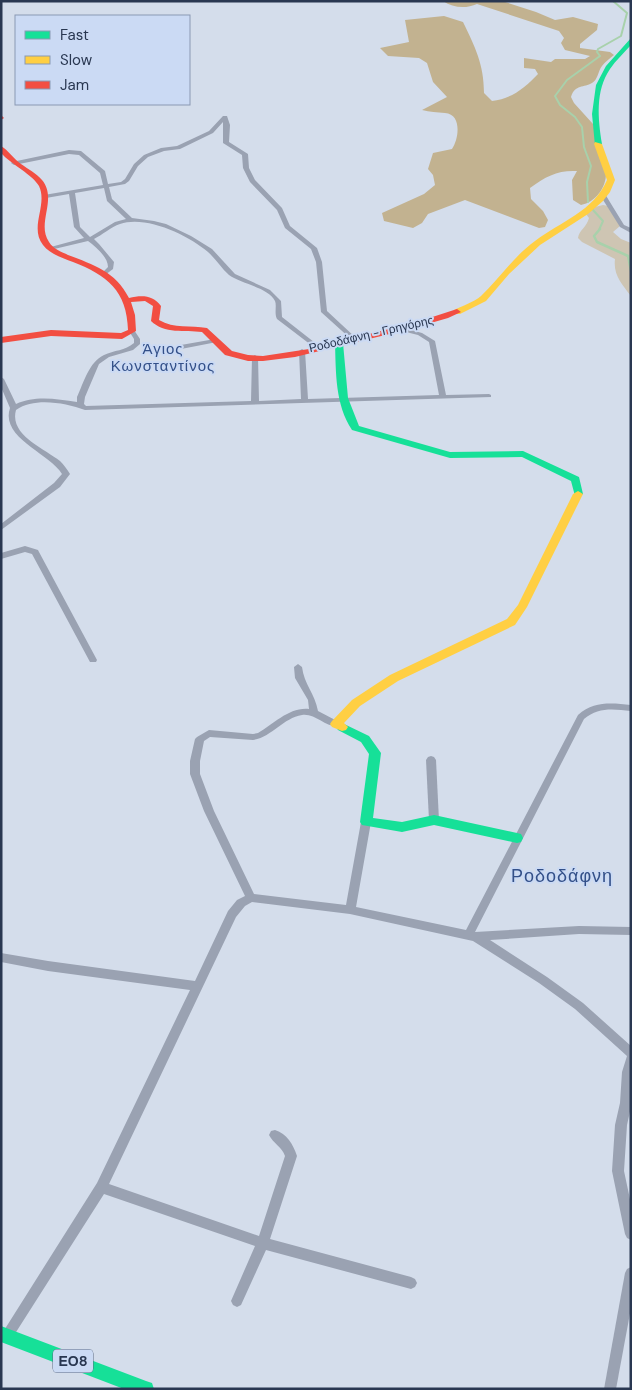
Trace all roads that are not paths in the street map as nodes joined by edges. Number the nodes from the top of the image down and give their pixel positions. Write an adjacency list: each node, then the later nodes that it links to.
1 (631, 40): 6 (main road)
2 (1, 148): 3 (main road)
3 (14, 163): 4 (street); 7 (main road)
4 (106, 186): 5 (street); 8 (street); 16 (street)
5 (72, 192): 7 (street); 10 (street)
6 (603, 195): 9 (street); 14 (main road, Ροδοδάφνη - Γρηγόρης)
7 (46, 196): 11 (main road)
8 (130, 220): 10 (street); 21 (street)
9 (631, 231)
10 (90, 239): 11 (street); 12 (street)
11 (50, 248): 12 (main road)
12 (105, 273): 13 (main road)
13 (125, 301): 15 (main road); 18 (main road, Ροδοδάφνη - Γρηγόρης)
14 (400, 329): 16 (main road, Ροδοδάφνη - Γρηγόρης); 26 (street)
15 (132, 332): 17 (main road); 30 (street)
16 (354, 339): 19 (main road, Ροδοδάφνη - Γρηγόρης)
17 (1, 340)
18 (215, 341): 20 (street); 23 (main road, Ροδοδάφνη - Γρηγόρης)
19 (339, 343): 21 (main road, Ροδοδάφνη - Γρηγόρης); 27 (main road)
20 (181, 347)
21 (318, 347): 22 (main road, Ροδοδάφνη - Γρηγόρης)
22 (302, 351): 23 (main road, Ροδοδάφνη - Γρηγόρης); 28 (street)
23 (256, 357): 29 (street)
24 (1, 379): 31 (street)
25 (489, 396): 26 (street)
26 (443, 397): 27 (street)
27 (346, 400): 28 (street); 38 (main road)
28 (305, 401): 29 (street)
29 (255, 403): 30 (street)
30 (80, 405): 31 (street)
31 (14, 408): 32 (street)
32 (1, 528)
33 (1, 556): 34 (street)
34 (94, 660)
35 (298, 667): 37 (street)
36 (631, 708): 42 (street)
37 (314, 712): 38 (street); 43 (street)
38 (336, 724): 41 (main road)
39 (431, 760): 40 (street)
40 (434, 820): 41 (main road); 42 (main road)
41 (366, 822): 44 (street)
42 (518, 838): 46 (street)
43 (251, 898): 44 (street); 48 (street)
44 (350, 910): 46 (street)
45 (631, 931): 46 (street)
46 (472, 936): 49 (street)
47 (1, 957): 48 (street)
48 (197, 986): 53 (street)
49 (631, 1053)
50 (631, 1059): 51 (street)
51 (626, 1126): 54 (street)
52 (275, 1135): 55 (street)
53 (101, 1187): 55 (street); 59 (street)
54 (631, 1234)
55 (263, 1243): 57 (street); 58 (street)
56 (631, 1273): 61 (street)
57 (411, 1283)
58 (237, 1301)
59 (4, 1335): 60 (main road, ΕΟ8)
60 (146, 1389)
61 (610, 1389)

